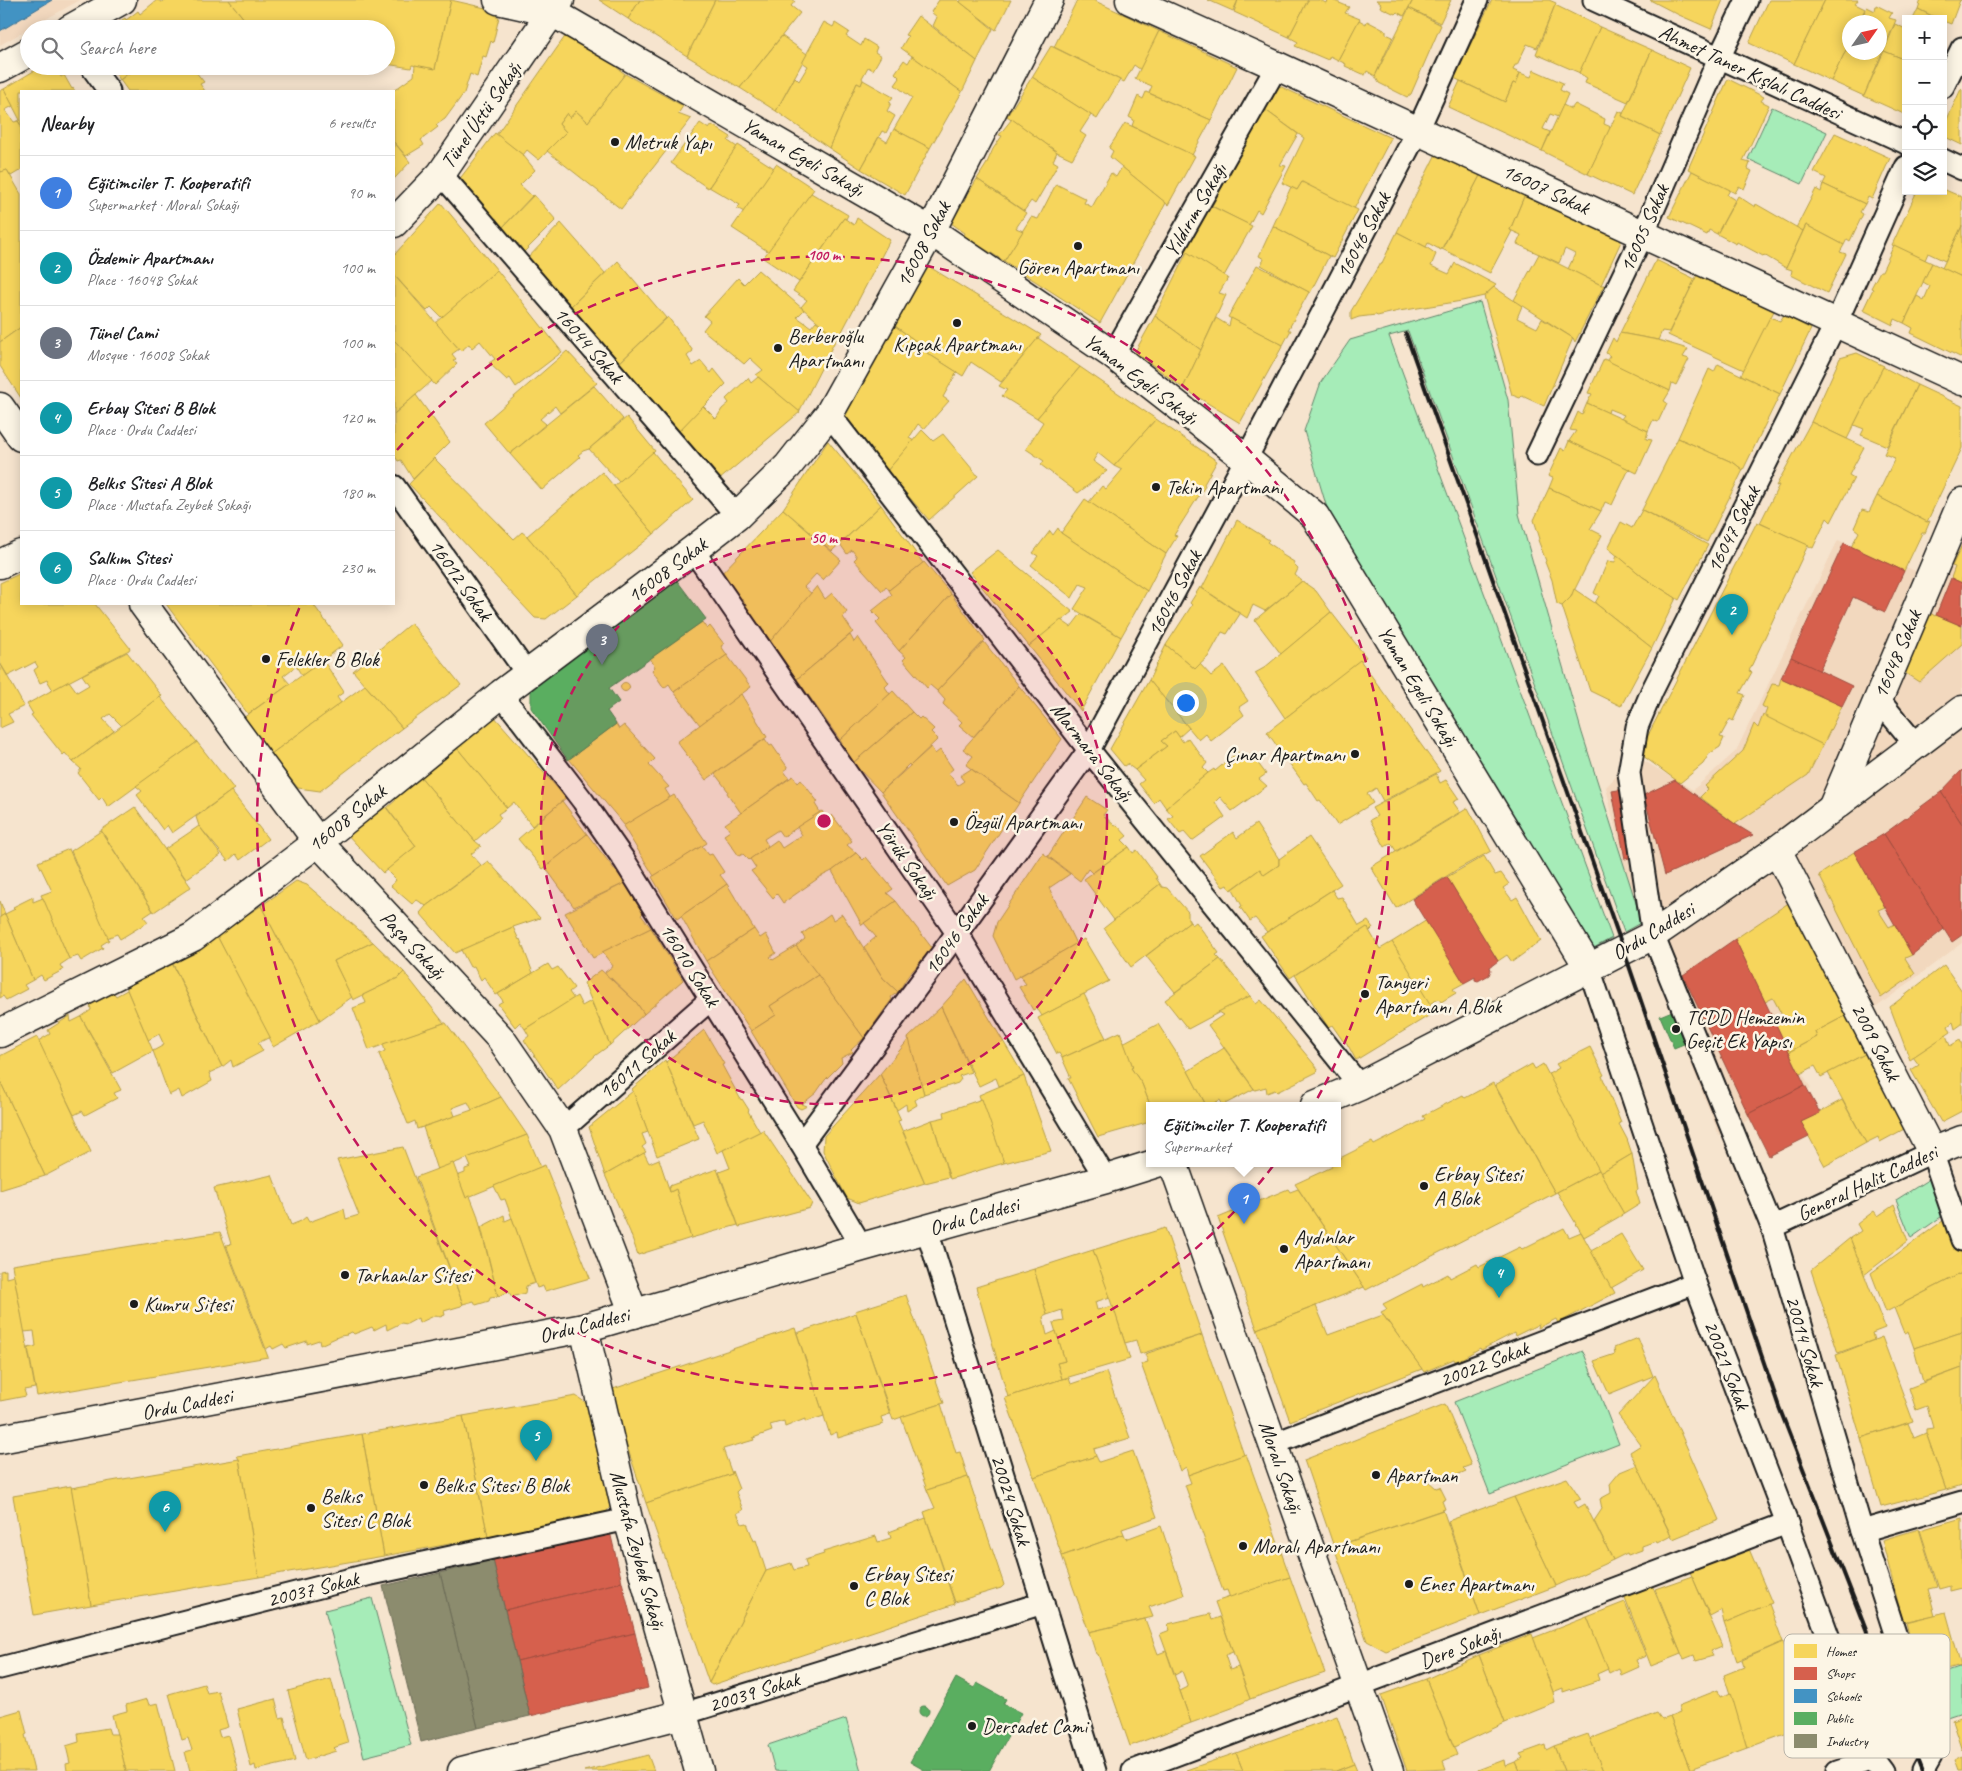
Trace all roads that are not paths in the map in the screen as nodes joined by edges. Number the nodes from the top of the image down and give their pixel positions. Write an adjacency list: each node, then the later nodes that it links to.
1 (122, 0): 9 (street)
2 (498, 0): 8 (street, Yaman Egeli Sokağı)
3 (1048, 0): 25 (street, 16008 Sokak)
4 (1130, 0): 13 (street, 16007 Sokak)
5 (1477, 0): 18 (lane, 16046 Sokak)
6 (1594, 0): 12 (lane, Ahmet Taner Kışlalı Caddesi)
7 (1747, 0): 12 (lane, 16005 Sokak)
8 (556, 6): 22 (street, Tünel Üstü Sokağı); 25 (street, Yaman Egeli Sokağı)
9 (86, 20)
10 (1962, 48): 16 (lane)
11 (20, 57): 14 (street)
12 (1719, 58): 19 (lane, Ahmet Taner Kışlalı Caddesi); 26 (lane, 16005 Sokak)
13 (1277, 66): 18 (street, 16007 Sokak); 28 (lane, Yıldırım Sokağı)
14 (0, 68)
15 (97, 75): 17 (lane)
16 (1947, 79)
17 (108, 90)
18 (1418, 130): 26 (street, 16007 Sokak); 34 (lane, 16046 Sokak)
19 (1902, 141)
20 (1947, 162): 21 (lane)
21 (1962, 169)
22 (441, 174): 24 (street, Tünel Üstü Sokağı); 37 (lane, 16044 Sokak)
23 (1902, 177): 27 (lane, 16047 Sokak)
24 (395, 222)
25 (931, 231): 28 (street, Yaman Egeli Sokağı); 31 (street, 16008 Sokak)
26 (1643, 234): 27 (street, 16007 Sokak); 33 (lane, 16005 Sokak)
27 (1836, 323): 29 (street, 16007 Sokak); 52 (lane, 16047 Sokak)
28 (1112, 355): 34 (street, Yaman Egeli Sokağı)
29 (1962, 381)
30 (0, 407): 32 (street)
31 (829, 414): 37 (street, 16008 Sokak); 47 (lane, Marmara Sokağı)
32 (20, 436)
33 (1537, 455)
34 (1246, 459): 47 (lane, 16046 Sokak); 53 (street, Yaman Egeli Sokağı)
35 (395, 487): 42 (lane, 16012 Sokak)
36 (1962, 502): 44 (street, 16048 Sokak)
37 (736, 516): 38 (street, 16008 Sokak)
38 (693, 550): 42 (street, 16008 Sokak); 51 (lane, Yörük Sokağı)
39 (20, 554): 40 (street)
40 (0, 564)
41 (144, 605): 49 (street, Paşa Sokağı)
42 (528, 674): 43 (street, 16008 Sokak)
43 (501, 694): 49 (street, 16008 Sokak); 54 (lane, 16010 Sokak)
44 (1878, 699): 46 (lane); 48 (street, 16048 Sokak)
45 (1962, 710): 46 (street, Ordu Caddesi)
46 (1916, 745): 48 (street, Ordu Caddesi)
47 (1089, 750): 51 (lane, 16046 Sokak); 56 (lane, Marmara Sokağı)
48 (1833, 806): 50 (street, Ordu Caddesi)
49 (318, 842): 55 (street, 16008 Sokak); 58 (street, Paşa Sokağı)
50 (1777, 850): 52 (street, Ordu Caddesi); 61 (street, 2009 Sokak)
51 (957, 933): 60 (lane, 16046 Sokak); 64 (lane, Yörük Sokağı)
52 (1653, 935): 53 (street, Ordu Caddesi); 65 (lane, 20014 Sokak)
53 (1589, 968): 56 (street, Ordu Caddesi); 69 (lane, 20021 Sokak)
54 (711, 999): 58 (lane, 16011 Sokak); 60 (lane, 16010 Sokak)
55 (0, 1033)
56 (1360, 1086): 57 (street, Ordu Caddesi)
57 (1322, 1102)
58 (563, 1129): 70 (street, Paşa Sokağı)
59 (1962, 1140): 61 (street, General Halit Caddesi)
60 (802, 1144): 68 (lane, 16010 Sokak)
61 (1932, 1152): 65 (lane, General Halit Caddesi); 67 (lane, 2009 Sokak)
62 (1146, 1166): 64 (street, Ordu Caddesi)
63 (1174, 1167): 73 (street, Moralı Sokağı)
64 (1106, 1179): 66 (street, Ordu Caddesi)
65 (1772, 1227): 77 (lane, 20014 Sokak)
66 (926, 1230): 68 (street, Ordu Caddesi); 78 (lane, 20024 Sokak)
67 (1962, 1240)
68 (862, 1247): 70 (street, Ordu Caddesi)
69 (1695, 1283): 73 (lane, 20022 Sokak); 76 (lane, 20021 Sokak)
70 (634, 1314): 71 (street, Ordu Caddesi)
71 (584, 1328): 72 (street, Ordu Caddesi); 75 (street, Mustafa Zeybek Sokağı)
72 (0, 1439)
73 (1273, 1444): 82 (street, Moralı Sokağı)
74 (1962, 1502): 77 (lane)
75 (628, 1519): 81 (lane, 20037 Sokak); 83 (street, Mustafa Zeybek Sokağı)
76 (1787, 1523): 79 (lane, 20021 Sokak); 82 (lane, Dere Sokağı)
77 (1862, 1531): 80 (lane, 20014 Sokak)
78 (1043, 1603): 83 (lane, 20039 Sokak); 88 (lane, 20024 Sokak)
79 (1828, 1634)
80 (1895, 1634)
81 (0, 1668)
82 (1358, 1686): 84 (lane, Dere Sokağı); 90 (street, Moralı Sokağı)
83 (682, 1714): 86 (street, 20039 Sokak); 87 (street, Mustafa Zeybek Sokağı)
84 (1172, 1764): 89 (lane, Dere Sokağı)
85 (1877, 1765): 91 (lane)
86 (462, 1771)
87 (699, 1771)
88 (1095, 1771)
89 (1134, 1771)
90 (1388, 1771)
91 (1837, 1771)

